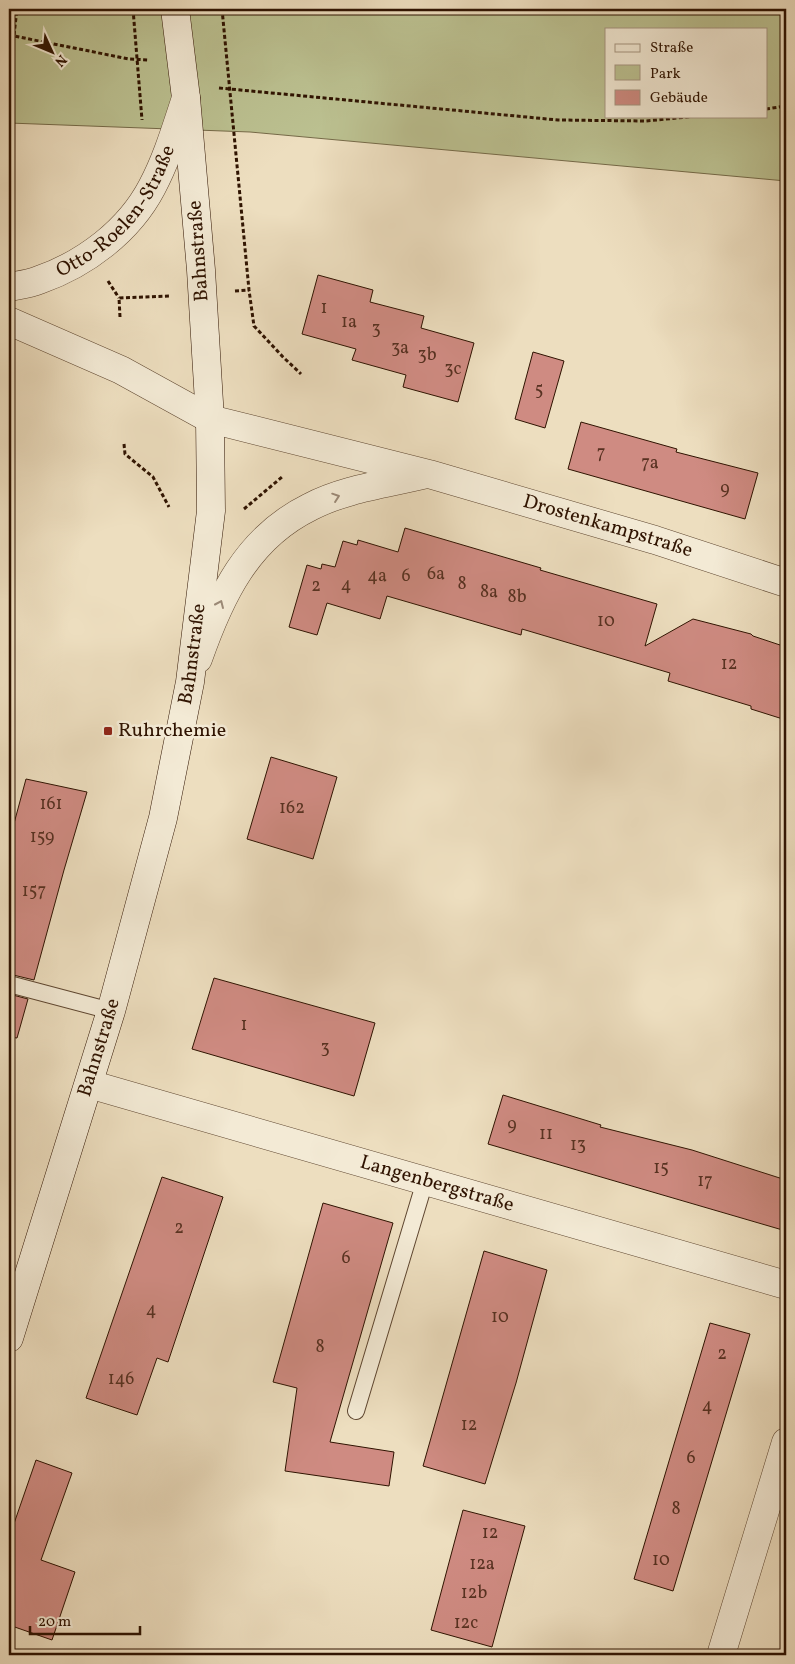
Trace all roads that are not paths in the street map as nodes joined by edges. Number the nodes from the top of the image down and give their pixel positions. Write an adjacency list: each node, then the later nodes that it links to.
1 (175, 9): 2 (street, Bahnstraße)
2 (186, 98): 3 (street, Otto-Roelen-Straße); 5 (street, Bahnstraße)
3 (9, 287)
4 (9, 321): 5 (street)
5 (210, 420): 6 (street, Drostenkampstraße); 8 (street, Bahnstraße)
6 (430, 474): 7 (street, Drostenkampstraße); 8 (street, Drostenkampstraße, one-way to 6)
7 (786, 583)
8 (190, 682): 10 (street, Bahnstraße)
9 (9, 984): 10 (lane)
10 (110, 1011): 11 (street, Bahnstraße)
11 (89, 1084): 12 (street, Langenbergstraße); 14 (street, Bahnstraße)
12 (425, 1180): 13 (street, Langenbergstraße); 15 (lane)
13 (786, 1285)
14 (9, 1338)
15 (356, 1411)
16 (786, 1442): 17 (street)
17 (721, 1655)

